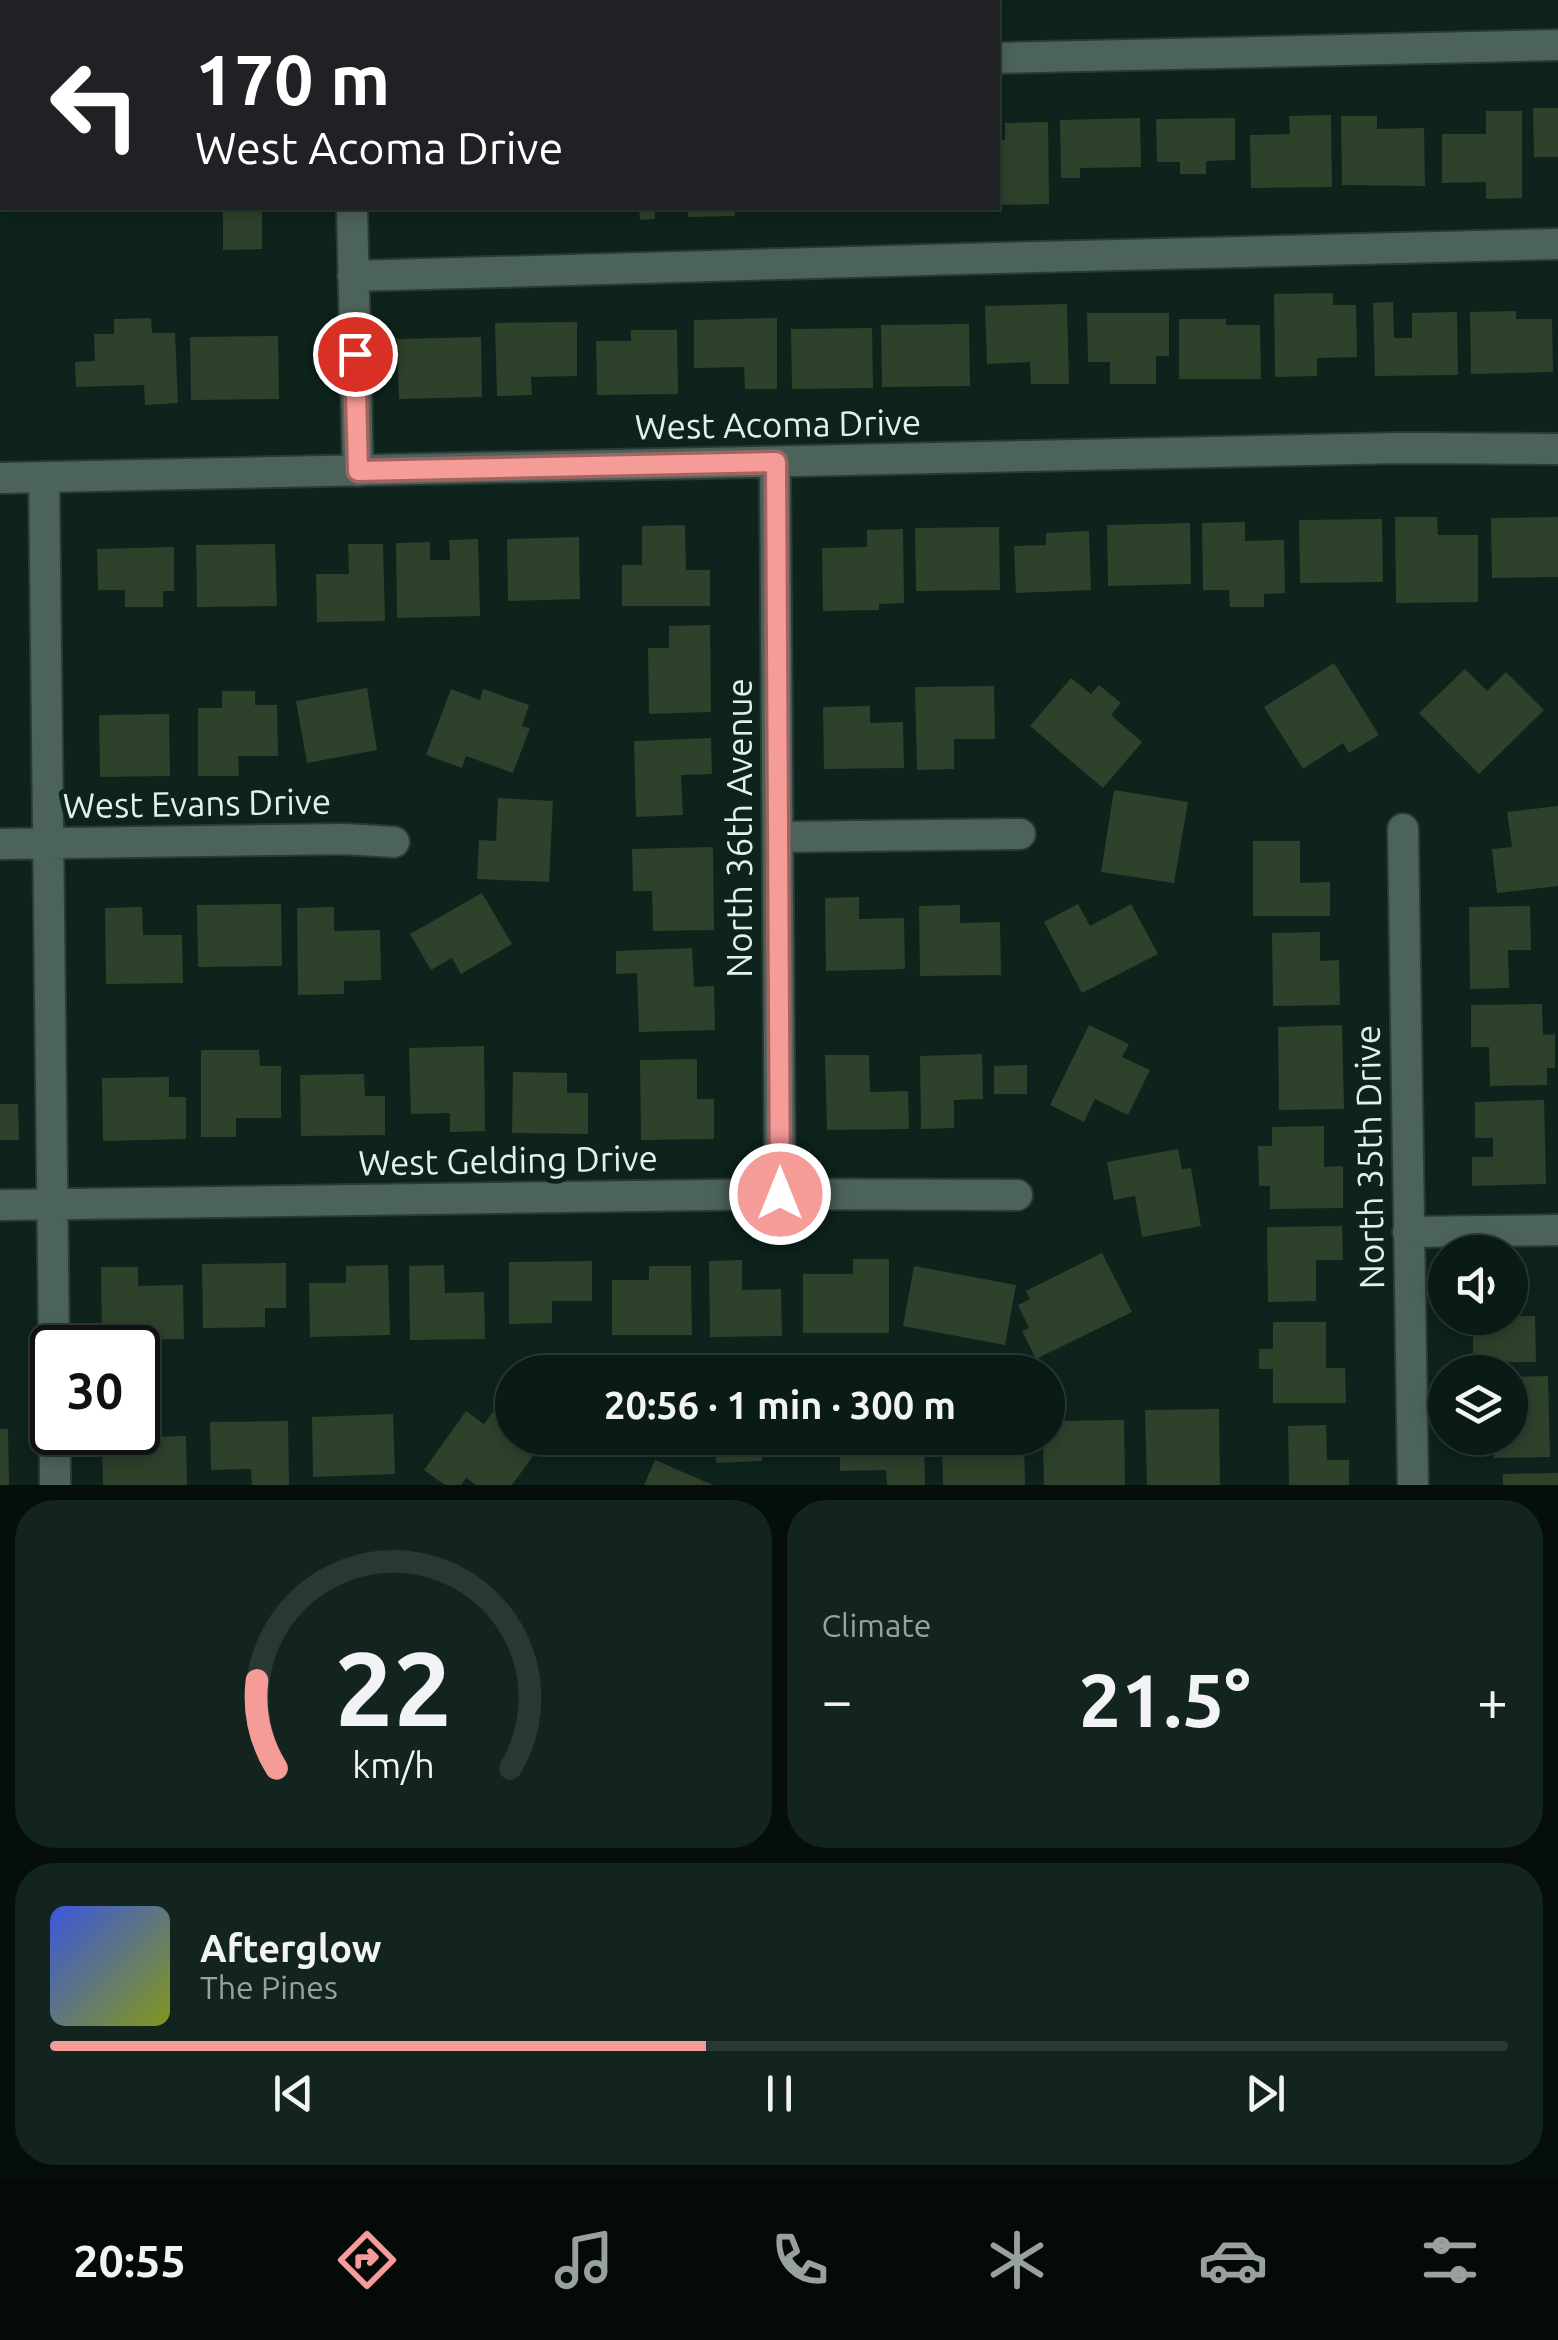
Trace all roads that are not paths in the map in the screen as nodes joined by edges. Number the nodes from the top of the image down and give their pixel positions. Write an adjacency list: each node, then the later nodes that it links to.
1 (1558, 45): 2 (street)
2 (1000, 58)
3 (352, 210): 5 (street)
4 (1558, 244): 5 (street)
5 (353, 276): 8 (street)
6 (1558, 449): 7 (street, West Acoma Drive)
7 (776, 462): 8 (street, West Acoma Drive); 13 (street, North 36th Avenue)
8 (358, 471): 9 (street, West Acoma Drive)
9 (44, 477): 10 (street, West Acoma Drive); 16 (street)
10 (0, 478)
11 (1403, 828): 22 (street, North 35th Drive)
12 (1020, 834): 13 (street)
13 (778, 836): 17 (street, North 36th Avenue)
14 (394, 842): 16 (street, West Evans Drive)
15 (0, 844): 16 (street, West Evans Drive)
16 (50, 844): 20 (street)
17 (780, 1194): 18 (street, West Gelding Drive); 20 (street, West Gelding Drive)
18 (1018, 1196)
19 (0, 1205): 20 (street, West Gelding Drive)
20 (54, 1205): 23 (street)
21 (1558, 1230): 22 (street)
22 (1408, 1232): 26 (street, North 35th Drive)
23 (54, 1325)
24 (55, 1455): 25 (street)
25 (56, 1485)
26 (1413, 1485)

